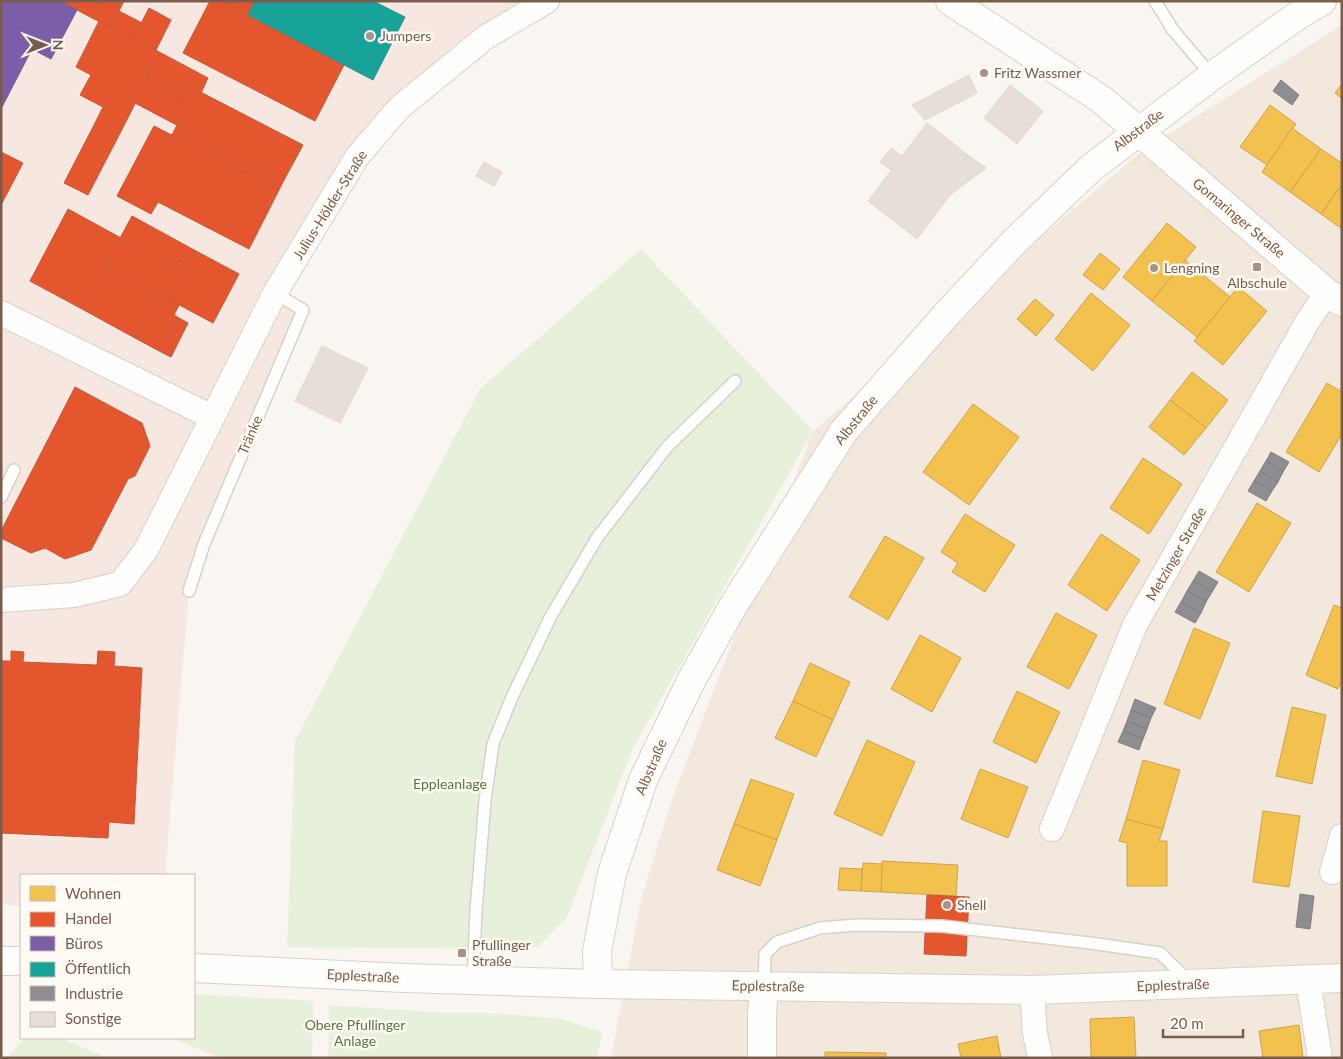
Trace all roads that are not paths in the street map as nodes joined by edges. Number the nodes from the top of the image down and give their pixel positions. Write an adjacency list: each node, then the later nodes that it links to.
1 (547, 1): 7 (street, Julius-Hölder-Straße)
2 (950, 1): 6 (street, Gomaringer Straße)
3 (1155, 1): 5 (lane)
4 (1322, 1): 5 (street, Albstraße)
5 (1212, 76): 6 (street, Albstraße)
6 (1139, 130): 8 (street, Gomaringer Straße); 25 (street, Albstraße)
7 (275, 294): 11 (street, Julius-Hölder-Straße); 14 (lane, Tränke)
8 (1334, 298): 16 (street, Metzinger Straße)
9 (1, 313): 11 (street)
10 (735, 380): 23 (lane)
11 (212, 417): 15 (street, Julius-Hölder-Straße)
12 (14, 470): 13 (lane)
13 (1, 497)
14 (189, 591)
15 (1, 600)
16 (1052, 829)
17 (1342, 836): 18 (street)
18 (1332, 872)
19 (1, 961): 20 (street)
20 (20, 961)
21 (195, 968): 23 (street, Epplestraße)
22 (1342, 978): 24 (street, Epplestraße)
23 (473, 980): 25 (street, Epplestraße)
24 (1308, 980): 26 (street, Epplestraße); 31 (street)
25 (598, 984): 27 (street, Epplestraße)
26 (1192, 984): 27 (lane); 28 (street, Epplestraße)
27 (764, 986): 28 (street, Epplestraße); 29 (street)
28 (1032, 990): 30 (street)
29 (762, 1058)
30 (1040, 1058)
31 (1320, 1058)

